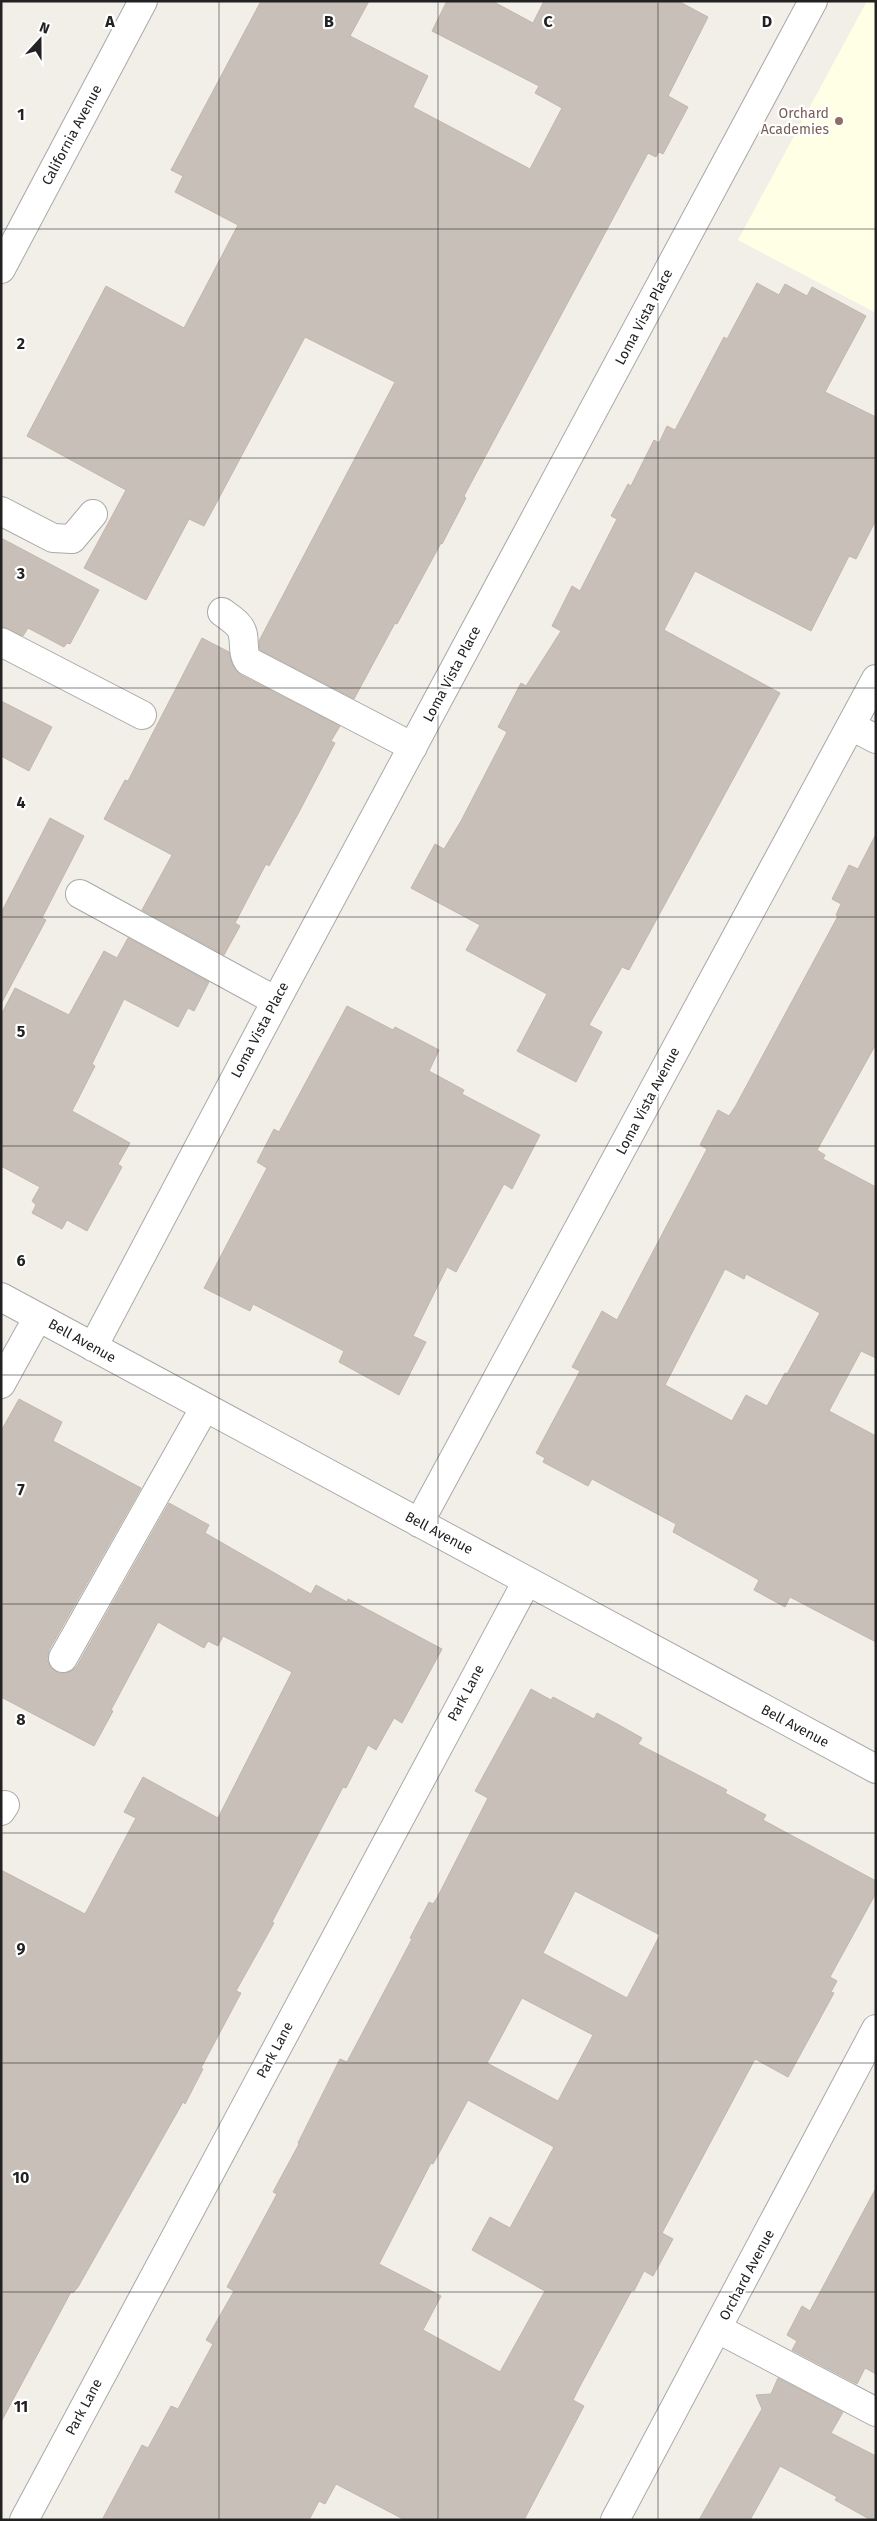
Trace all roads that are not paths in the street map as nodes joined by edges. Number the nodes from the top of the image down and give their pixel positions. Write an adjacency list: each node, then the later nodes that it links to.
1 (143, 1): 3 (street, California Avenue)
2 (813, 1): 12 (street, Loma Vista Place)
3 (1, 269)
4 (1, 511): 5 (street)
5 (94, 514)
6 (222, 612): 12 (street)
7 (1, 642): 9 (street)
8 (876, 679): 10 (street, Loma Vista Avenue)
9 (142, 715)
10 (851, 726): 11 (street); 20 (street, Loma Vista Avenue)
11 (876, 739)
12 (413, 748): 14 (street, Loma Vista Place)
13 (80, 894): 14 (street)
14 (276, 1001): 17 (street, Loma Vista Place)
15 (1, 1297): 16 (street, Bell Avenue)
16 (38, 1317): 17 (street, Bell Avenue); 18 (street)
17 (92, 1347): 19 (street, Bell Avenue)
18 (1, 1384)
19 (205, 1407): 20 (street, Bell Avenue); 22 (street)
20 (419, 1523): 21 (street, Bell Avenue)
21 (527, 1581): 23 (street, Bell Avenue); 27 (street, Park Lane)
22 (63, 1658)
23 (876, 1770)
24 (876, 2029): 25 (street, Orchard Avenue)
25 (718, 2328): 26 (street); 28 (street, Orchard Avenue)
26 (876, 2412)
27 (24, 2520)
28 (615, 2520)

